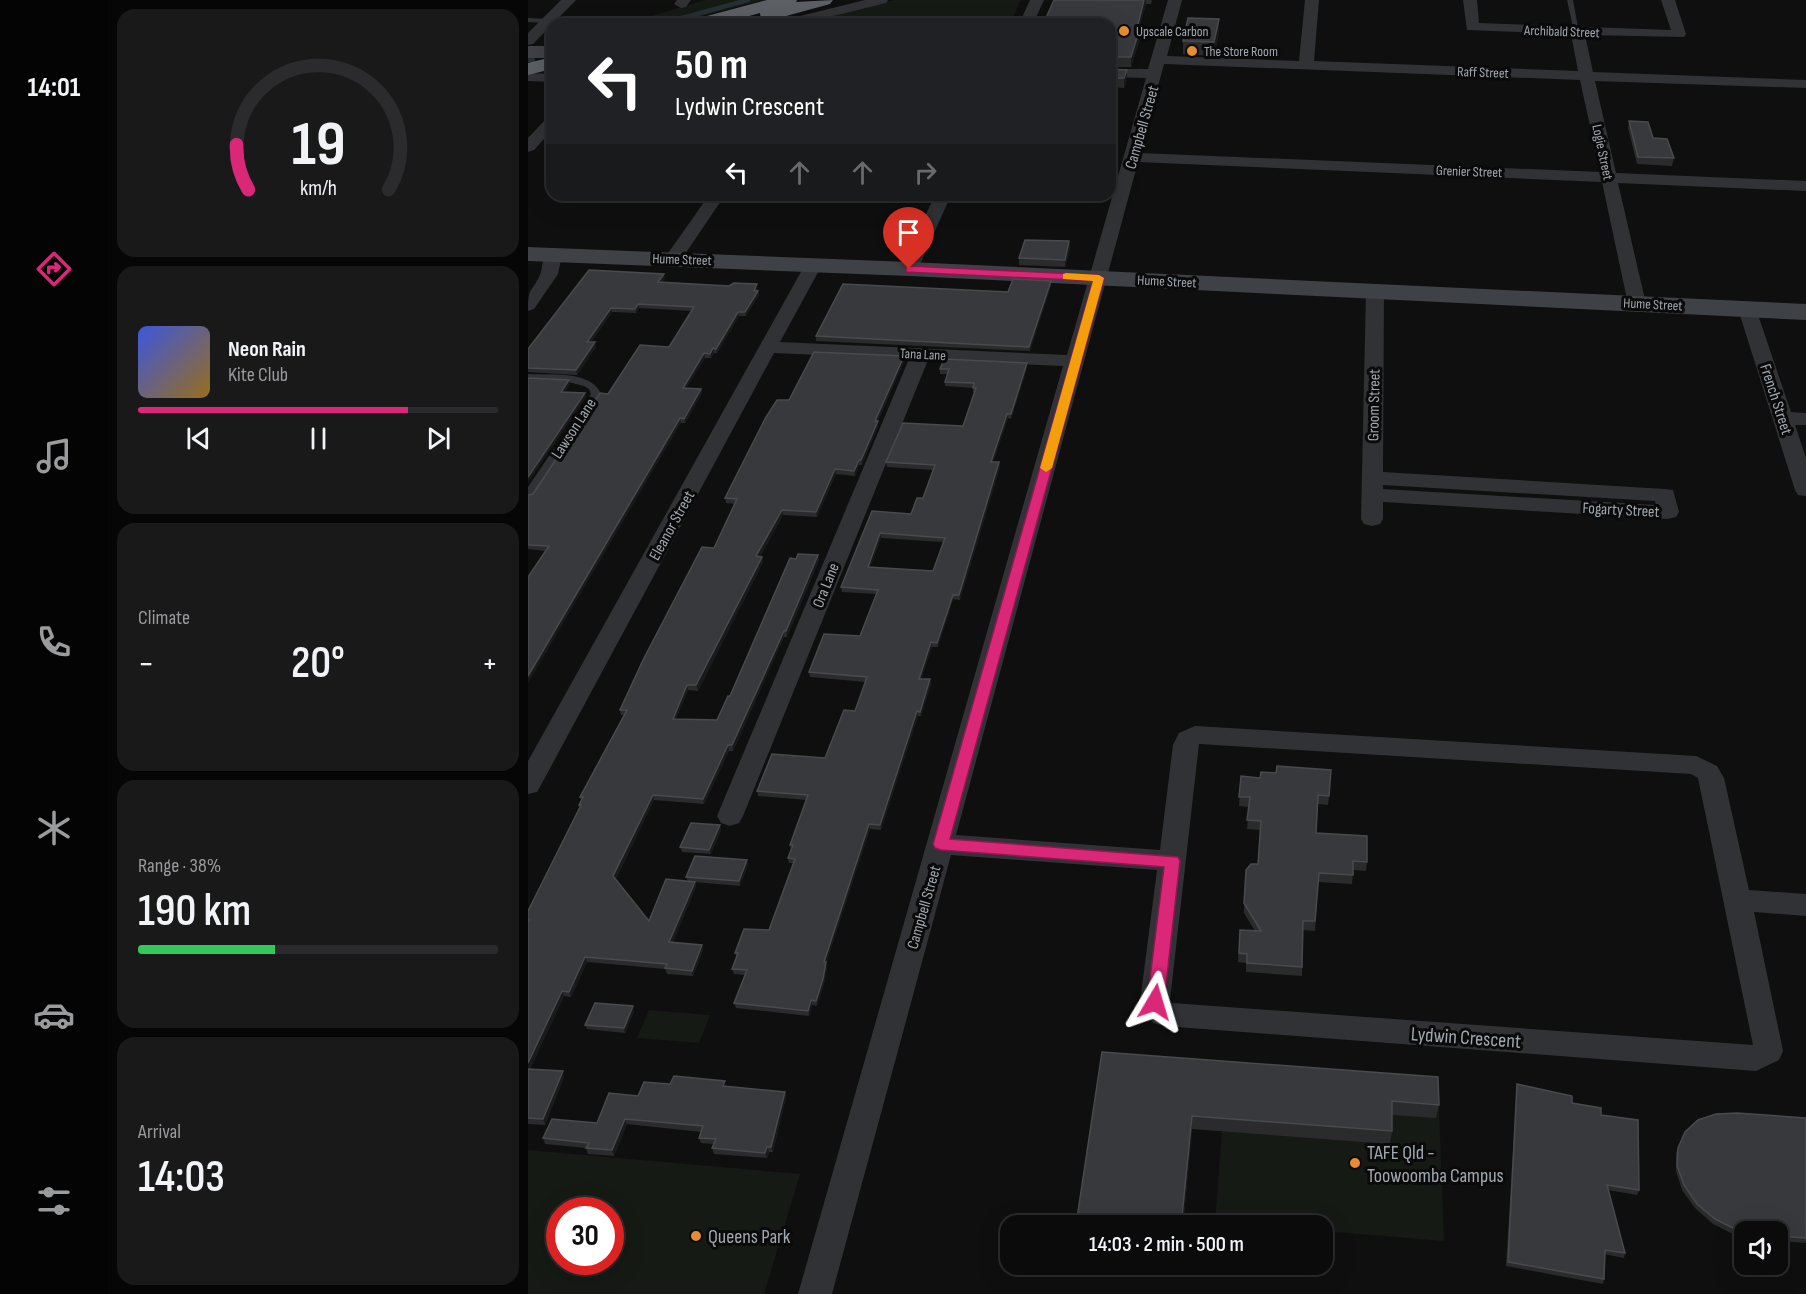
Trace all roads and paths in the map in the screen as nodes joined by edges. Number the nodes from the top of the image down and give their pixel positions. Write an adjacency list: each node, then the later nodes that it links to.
1 (569, 0): 11 (street)
2 (788, 0): 12 (highway)
3 (824, 0): 13 (highway)
4 (881, 0): 14 (street)
5 (1037, 0): 15 (street)
6 (1175, 0): 25 (street, Campbell Street)
7 (1312, 0): 24 (street)
8 (1470, 0): 19 (street, Archibald Street)
9 (1570, 0): 19 (lane, Logie Street)
10 (1668, 0): 19 (street, Archibald Street)
11 (551, 18)
12 (721, 18)
13 (756, 18)
14 (809, 18)
15 (1029, 18)
16 (528, 20): 17 (lane)
17 (546, 21)
18 (546, 23): 20 (street)
19 (1576, 32): 29 (street, Logie Street)
20 (528, 41)
21 (528, 51): 22 (street)
22 (546, 52)
23 (546, 64): 26 (highway)
24 (1306, 65): 25 (street, Raff Street); 29 (street, Raff Street)
25 (1157, 67): 27 (street, Raff Street); 35 (street, Campbell Street)
26 (528, 69)
27 (1116, 72)
28 (546, 73): 30 (highway)
29 (1587, 76): 32 (street, Raff Street); 36 (street, Logie Street)
30 (528, 77): 31 (street)
31 (546, 78)
32 (1806, 84)
33 (546, 128): 34 (street)
34 (528, 147)
35 (1132, 157): 36 (street, Grenier Street); 45 (street, Campbell Street)
36 (1609, 177): 37 (street, Grenier Street); 48 (street, Logie Street)
37 (1806, 186)
38 (713, 201): 42 (street)
39 (940, 201): 44 (street)
40 (528, 254): 41 (street, Hume Street)
41 (553, 255): 42 (street, Hume Street); 47 (street)
42 (673, 259): 43 (street, Hume Street)
43 (813, 265): 44 (street, Hume Street); 51 (street, Eleanor Street)
44 (909, 269): 45 (street, Hume Street)
45 (1099, 278): 46 (street, Hume Street); 53 (street, Campbell Street)
46 (1375, 291): 48 (street, Hume Street); 57 (street, Groom Street)
47 (528, 304)
48 (1637, 304): 49 (street, Hume Street)
49 (1747, 309): 50 (street, Hume Street); 55 (street, French Street)
50 (1806, 312)
51 (769, 346): 52 (street, Tana Lane); 61 (street, Eleanor Street)
52 (921, 354): 53 (street, Tana Lane); 62 (street, Ora Lane)
53 (1076, 361): 63 (street, Campbell Street)
54 (528, 377): 59 (lane, Lawson Lane)
55 (1783, 418): 56 (street); 58 (street, French Street)
56 (1806, 419)
57 (1372, 487): 57 (street, Fogarty Street); 60 (street, Groom Street)
58 (1806, 490)
59 (528, 495)
60 (1372, 519)
61 (528, 785)
62 (730, 816)
63 (941, 844): 64 (street); 67 (street, Campbell Street)
64 (1172, 861): 65 (street, Lydwin Crescent); 65 (street, Lydwin Crescent)
65 (1737, 900): 66 (street)
66 (1806, 905)
67 (815, 1294)

